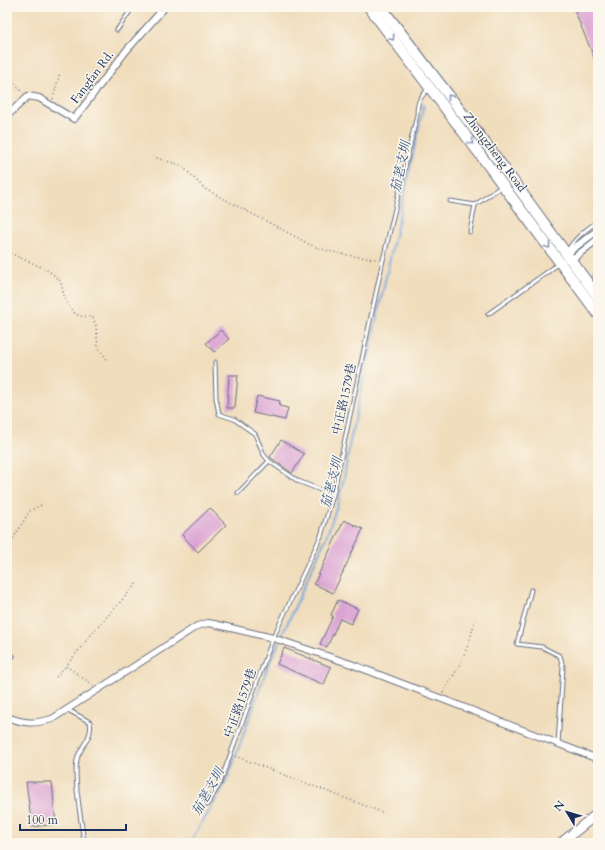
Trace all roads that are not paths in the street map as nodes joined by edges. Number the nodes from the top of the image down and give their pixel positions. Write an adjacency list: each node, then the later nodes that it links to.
1 (133, 7): 5 (lane)
2 (165, 7): 8 (street, Fangfan Rd.)
3 (369, 7): 7 (main road, Zhongzheng Road, one-way to 7)
4 (381, 7): 6 (main road, Zhongzheng Road)
5 (117, 30)
6 (438, 80): 7 (lane, 中正路1579巷); 16 (main road, Zhongzheng Road, one-way to 6)
7 (430, 88): 9 (main road, Zhongzheng Road, one-way to 9); 23 (lane, 中正路1579巷)
8 (7, 116)
9 (503, 185): 11 (lane); 16 (main road, Zhongzheng Road, one-way to 16)
10 (450, 201): 11 (lane)
11 (475, 205): 14 (lane)
12 (598, 221): 16 (lane)
13 (598, 230): 16 (street)
14 (470, 232)
15 (598, 239): 16 (street)
16 (566, 258): 17 (main road, Zhongzheng Road); 18 (lane); 19 (main road, Zhongzheng Road)
17 (598, 297)
18 (488, 314)
19 (598, 314)
20 (214, 362): 21 (lane)
21 (268, 461): 22 (lane); 23 (lane)
22 (238, 493)
23 (333, 495): 25 (lane, 中正路1579巷)
24 (531, 590): 30 (lane)
25 (273, 638): 28 (street); 30 (street); 32 (lane, 中正路1579巷)
26 (7, 652): 27 (lane)
27 (13, 656)
28 (68, 710): 29 (street); 34 (lane)
29 (7, 717)
30 (558, 744): 31 (street)
31 (598, 759)
32 (207, 805)
33 (598, 813): 35 (street)
34 (84, 843)
35 (561, 843)

